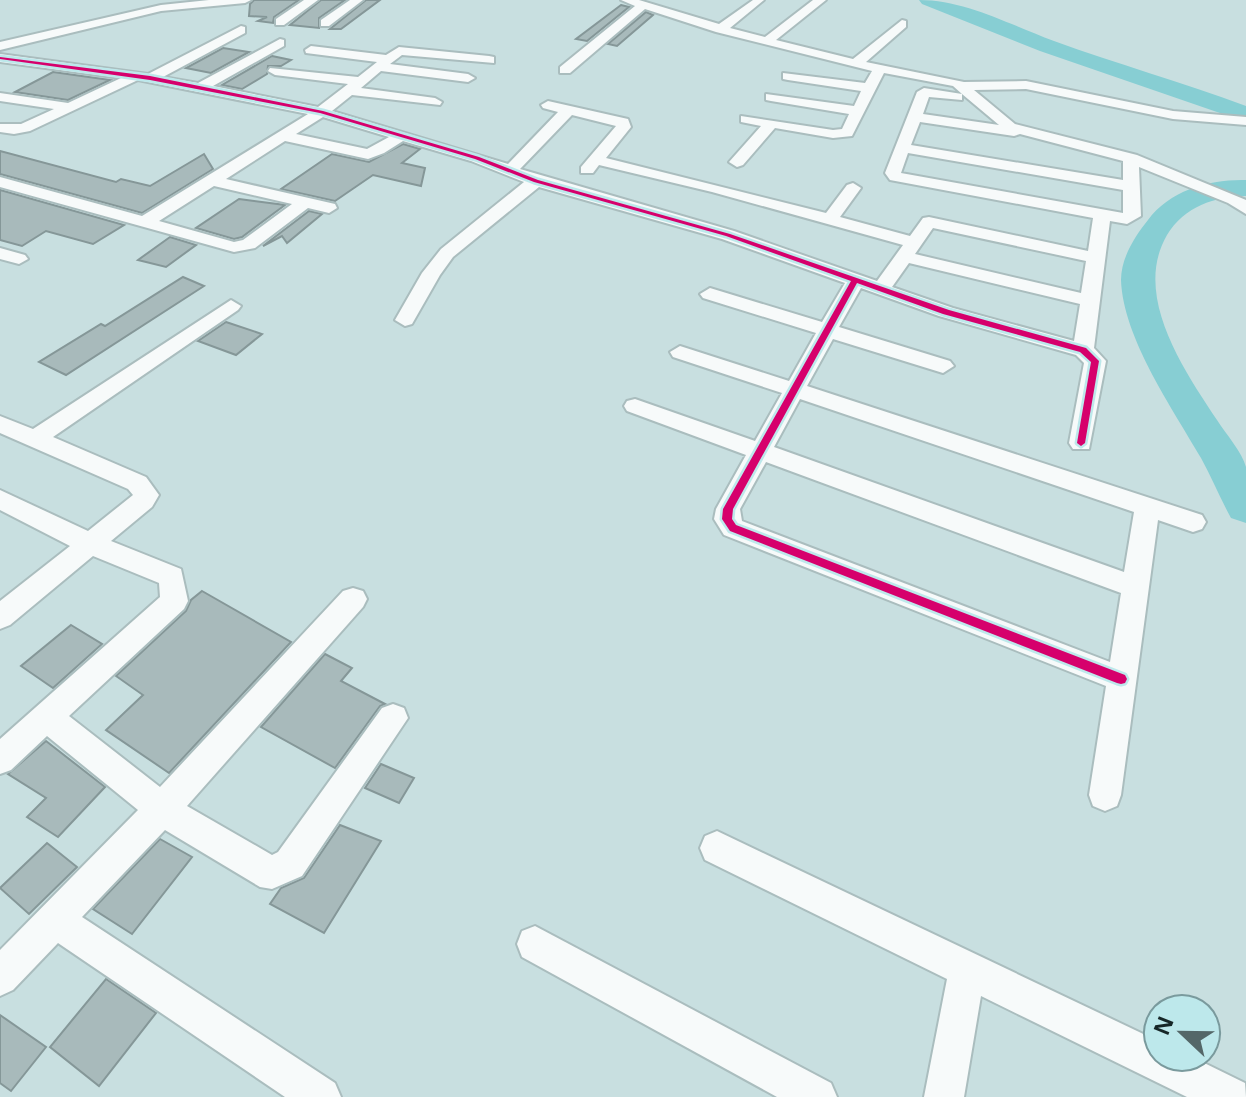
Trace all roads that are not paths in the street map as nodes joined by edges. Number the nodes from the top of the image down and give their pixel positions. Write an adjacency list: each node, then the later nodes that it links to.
1 (245, 0): 7 (street)
2 (312, 0): 9 (street)
3 (357, 0): 10 (street)
4 (627, 0): 8 (street)
5 (820, 0): 14 (street)
6 (759, 1): 12 (street)
7 (199, 2): 16 (street)
8 (643, 5): 12 (street); 23 (street)
9 (280, 22)
10 (325, 23)
11 (902, 24): 21 (street)
12 (720, 29): 14 (street)
13 (241, 30): 26 (street)
14 (767, 41): 21 (street)
15 (280, 43): 31 (street)
16 (0, 46)
17 (311, 50): 20 (street)
18 (0, 58): 26 (street)
19 (489, 60): 20 (street)
20 (383, 63): 27 (street); 28 (street)
21 (856, 64): 22 (street)
22 (880, 68): 29 (street); 30 (street)
23 (565, 70)
24 (275, 71): 28 (street)
25 (788, 76): 29 (street)
26 (144, 77): 31 (street); 38 (street)
27 (468, 78)
28 (354, 86): 36 (street); 41 (street)
29 (881, 86): 32 (street); 40 (street)
30 (963, 86): 35 (street); 44 (street)
31 (202, 87): 41 (street)
32 (924, 92): 35 (street); 42 (street)
33 (0, 97): 38 (street)
34 (771, 97): 40 (street)
35 (974, 100): 47 (street)
36 (435, 102)
37 (548, 105): 39 (street)
38 (69, 107): 46 (street)
39 (569, 109): 52 (street); 54 (street)
40 (858, 111): 45 (street)
41 (321, 112): 48 (street); 49 (street)
42 (915, 117): 47 (street); 50 (street)
43 (746, 119): 45 (street)
44 (1246, 121)
45 (771, 123): 53 (street)
46 (0, 128)
47 (1022, 132): 51 (street)
48 (401, 135): 49 (street); 54 (street)
49 (282, 136): 55 (street)
50 (903, 148): 58 (street); 64 (street)
51 (1131, 158): 58 (street); 62 (street)
52 (596, 160): 60 (street); 65 (street)
53 (737, 162)
54 (511, 170): 56 (street)
55 (211, 180): 61 (street); 66 (street)
56 (536, 181): 60 (street); 76 (street)
57 (0, 182): 66 (street)
58 (1131, 186): 64 (street)
59 (853, 188): 65 (street)
60 (569, 191): 71 (street)
61 (306, 202): 63 (street); 66 (street)
62 (1240, 204)
63 (329, 208)
64 (1102, 214): 69 (street)
65 (829, 220): 67 (street)
66 (145, 222)
67 (908, 249): 69 (street); 72 (street); 74 (street)
68 (0, 253): 70 (street)
69 (1097, 258): 74 (street)
70 (19, 259)
71 (855, 281): 72 (street); 77 (street)
72 (880, 290): 78 (street)
73 (710, 294): 77 (street)
74 (1090, 301): 78 (street)
75 (231, 306): 84 (street)
76 (405, 320)
77 (826, 331): 80 (street); 81 (street)
78 (1083, 350): 85 (street)
79 (680, 352): 81 (street)
80 (943, 366)
81 (793, 390): 86 (street); 88 (street)
82 (635, 406): 86 (street)
83 (0, 424): 84 (street)
84 (34, 439): 90 (street)
85 (1081, 443)
86 (759, 451): 91 (street); 94 (street)
87 (0, 499): 90 (street)
88 (1147, 507): 89 (street); 91 (street)
89 (1193, 522)
90 (90, 544): 93 (street); 95 (street)
91 (1135, 587): 94 (street)
92 (353, 599): 99 (street)
93 (0, 617)
94 (1121, 679): 98 (street)
95 (47, 717): 97 (street); 99 (street)
96 (393, 718): 99 (street)
97 (0, 759)
98 (1105, 795)
99 (162, 809): 101 (street)
100 (717, 848): 103 (street)
101 (56, 921): 104 (street); 105 (street)
102 (535, 944): 106 (street)
103 (967, 970): 107 (street); 108 (street)
104 (0, 977)
105 (321, 1097)
106 (817, 1097)
107 (944, 1097)
108 (1231, 1097)

